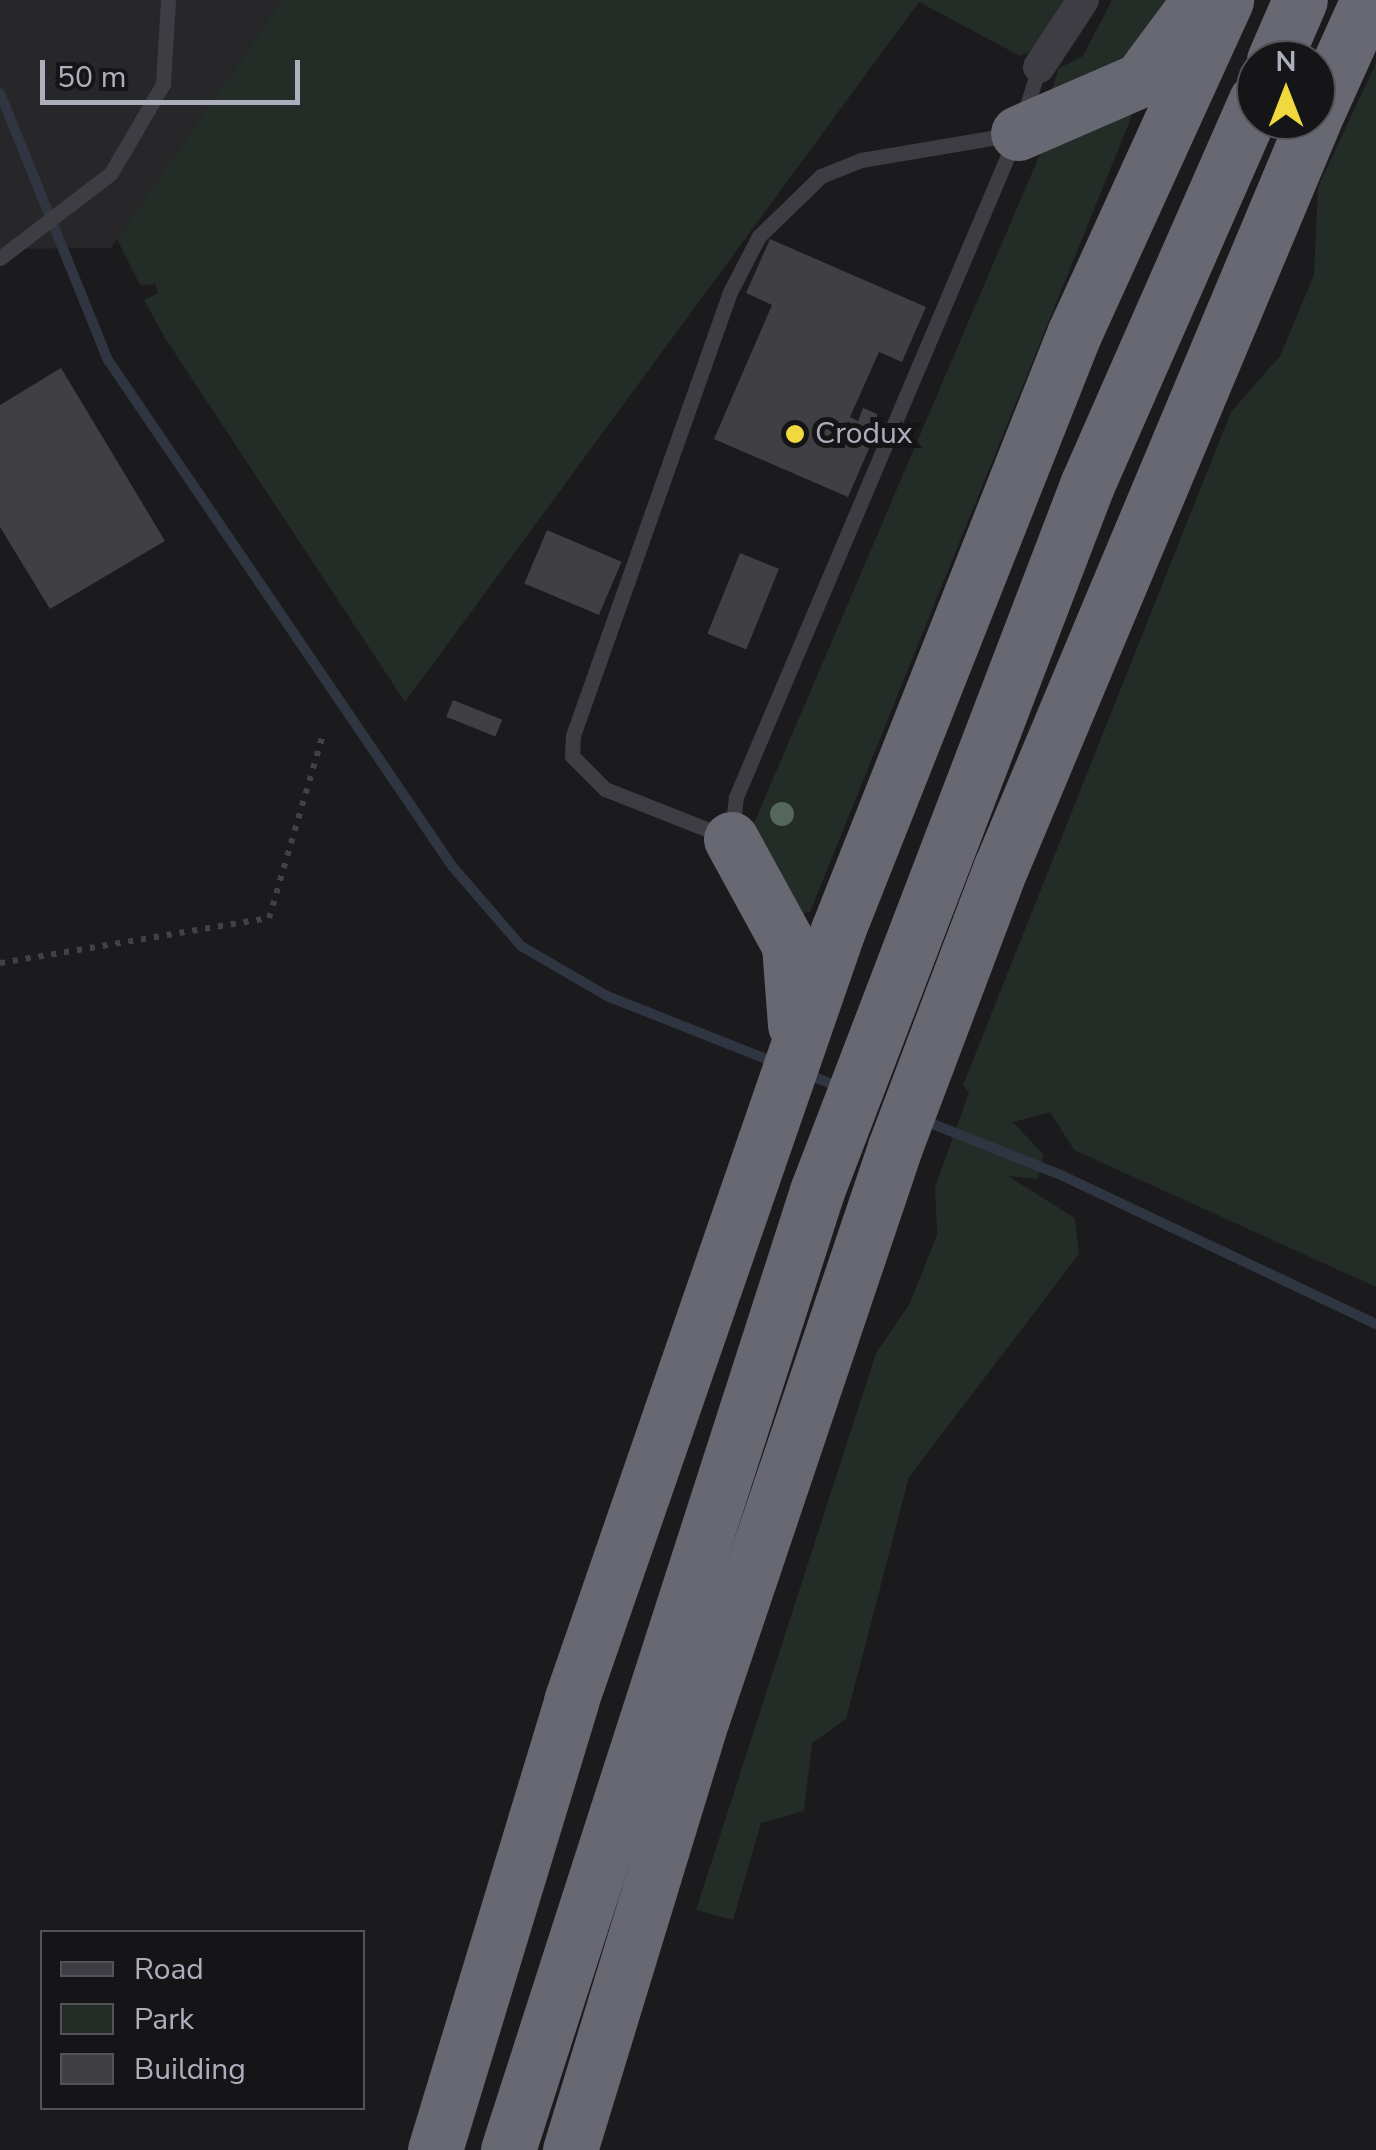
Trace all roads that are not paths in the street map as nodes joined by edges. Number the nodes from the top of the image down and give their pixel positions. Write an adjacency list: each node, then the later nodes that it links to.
1 (168, 0): 13 (lane)
2 (1083, 0): 8 (street)
3 (1200, 0): 10 (highway)
4 (1226, 0): 15 (highway)
5 (1300, 0): 7 (highway)
6 (1368, 0): 9 (highway)
7 (1283, 40)
8 (1039, 68): 10 (lane)
9 (1336, 71)
10 (1018, 134): 14 (lane); 14 (lane)
11 (1238, 140): 17 (highway)
12 (1305, 140): 18 (highway)
13 (0, 258)
14 (731, 839): 15 (highway)
15 (798, 1043): 16 (highway)
16 (435, 2150)
17 (508, 2150)
18 (570, 2150)

